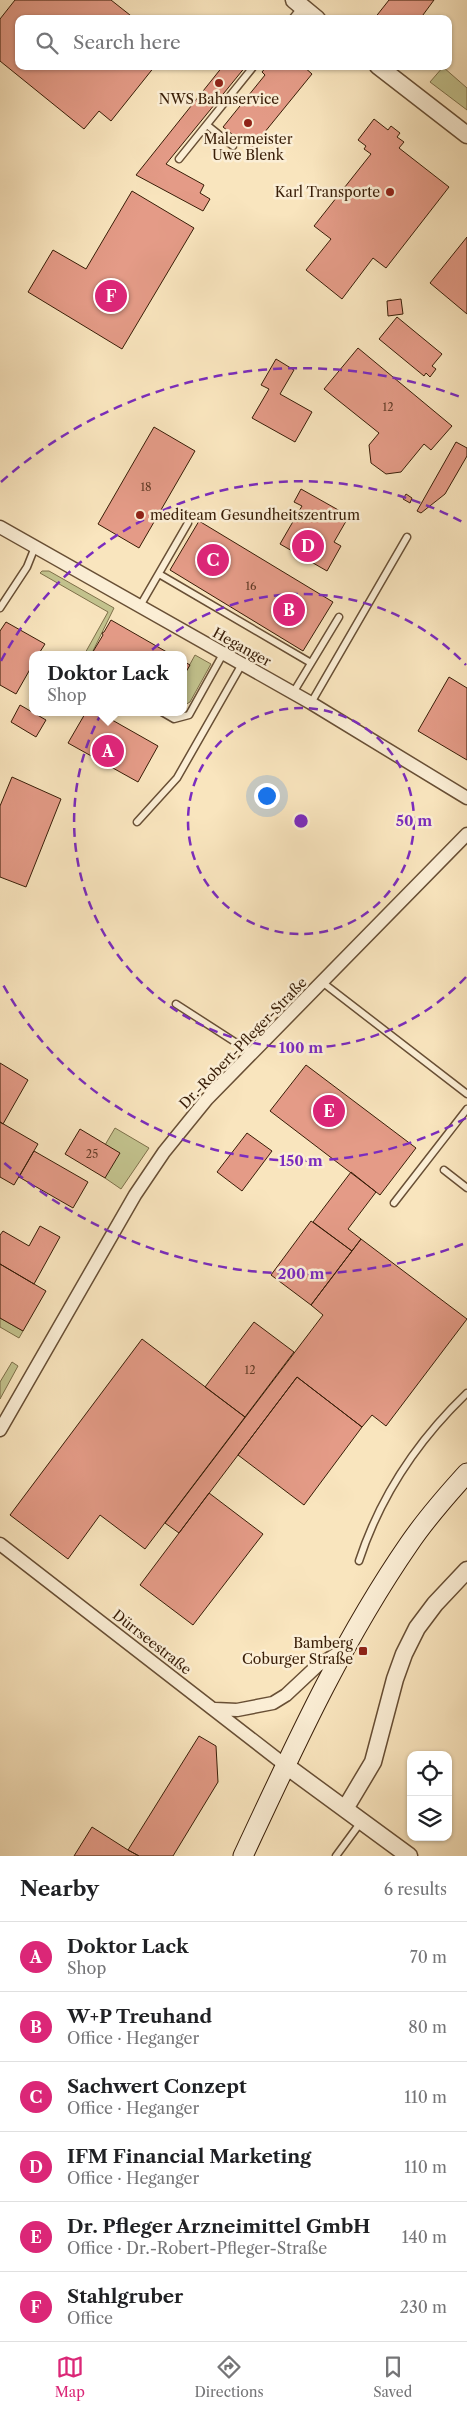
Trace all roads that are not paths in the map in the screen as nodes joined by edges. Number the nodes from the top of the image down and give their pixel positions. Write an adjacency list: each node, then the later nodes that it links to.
1 (296, 8): 2 (street)
2 (309, 15)
3 (251, 70): 5 (lane)
4 (383, 70): 6 (street)
5 (207, 126): 7 (lane); 8 (lane)
6 (467, 135)
7 (233, 146)
8 (179, 160)
9 (188, 523): 13 (lane)
10 (0, 527): 12 (street, Heganger)
11 (407, 536): 21 (lane)
12 (35, 547): 14 (street, Heganger); 15 (lane)
13 (159, 574): 14 (lane); 18 (lane)
14 (140, 606): 17 (street, Heganger)
15 (0, 608)
16 (339, 617): 18 (lane)
17 (224, 654): 19 (street, Heganger); 24 (lane)
18 (311, 663): 20 (lane)
19 (242, 664): 20 (street, Heganger); 26 (lane)
20 (293, 693): 21 (street, Heganger)
21 (311, 703): 25 (street, Heganger)
22 (169, 716): 23 (lane)
23 (185, 716)
24 (187, 716)
25 (467, 798)
26 (137, 822)
27 (467, 834): 28 (street, Dr.-Robert-Pfleger-Straße)
28 (322, 982): 30 (street, Dr.-Robert-Pfleger-Straße); 31 (lane)
29 (176, 1004): 30 (lane)
30 (252, 1053): 37 (street, Dr.-Robert-Pfleger-Straße)
31 (467, 1094)
32 (467, 1109): 35 (lane)
33 (444, 1170): 34 (lane)
34 (467, 1188)
35 (394, 1203)
36 (467, 1393): 40 (lane)
37 (0, 1430)
38 (467, 1473): 42 (main road)
39 (0, 1544): 43 (street, Dürrseestraße)
40 (359, 1561)
41 (467, 1570): 45 (street)
42 (346, 1648): 43 (street); 44 (main road)
43 (215, 1709): 44 (street, Dürrseestraße)
44 (285, 1765): 45 (street); 47 (main road)
45 (345, 1809): 46 (street)
46 (362, 1821): 48 (lane); 49 (street)
47 (243, 1856)
48 (336, 1856)
49 (409, 1856)

